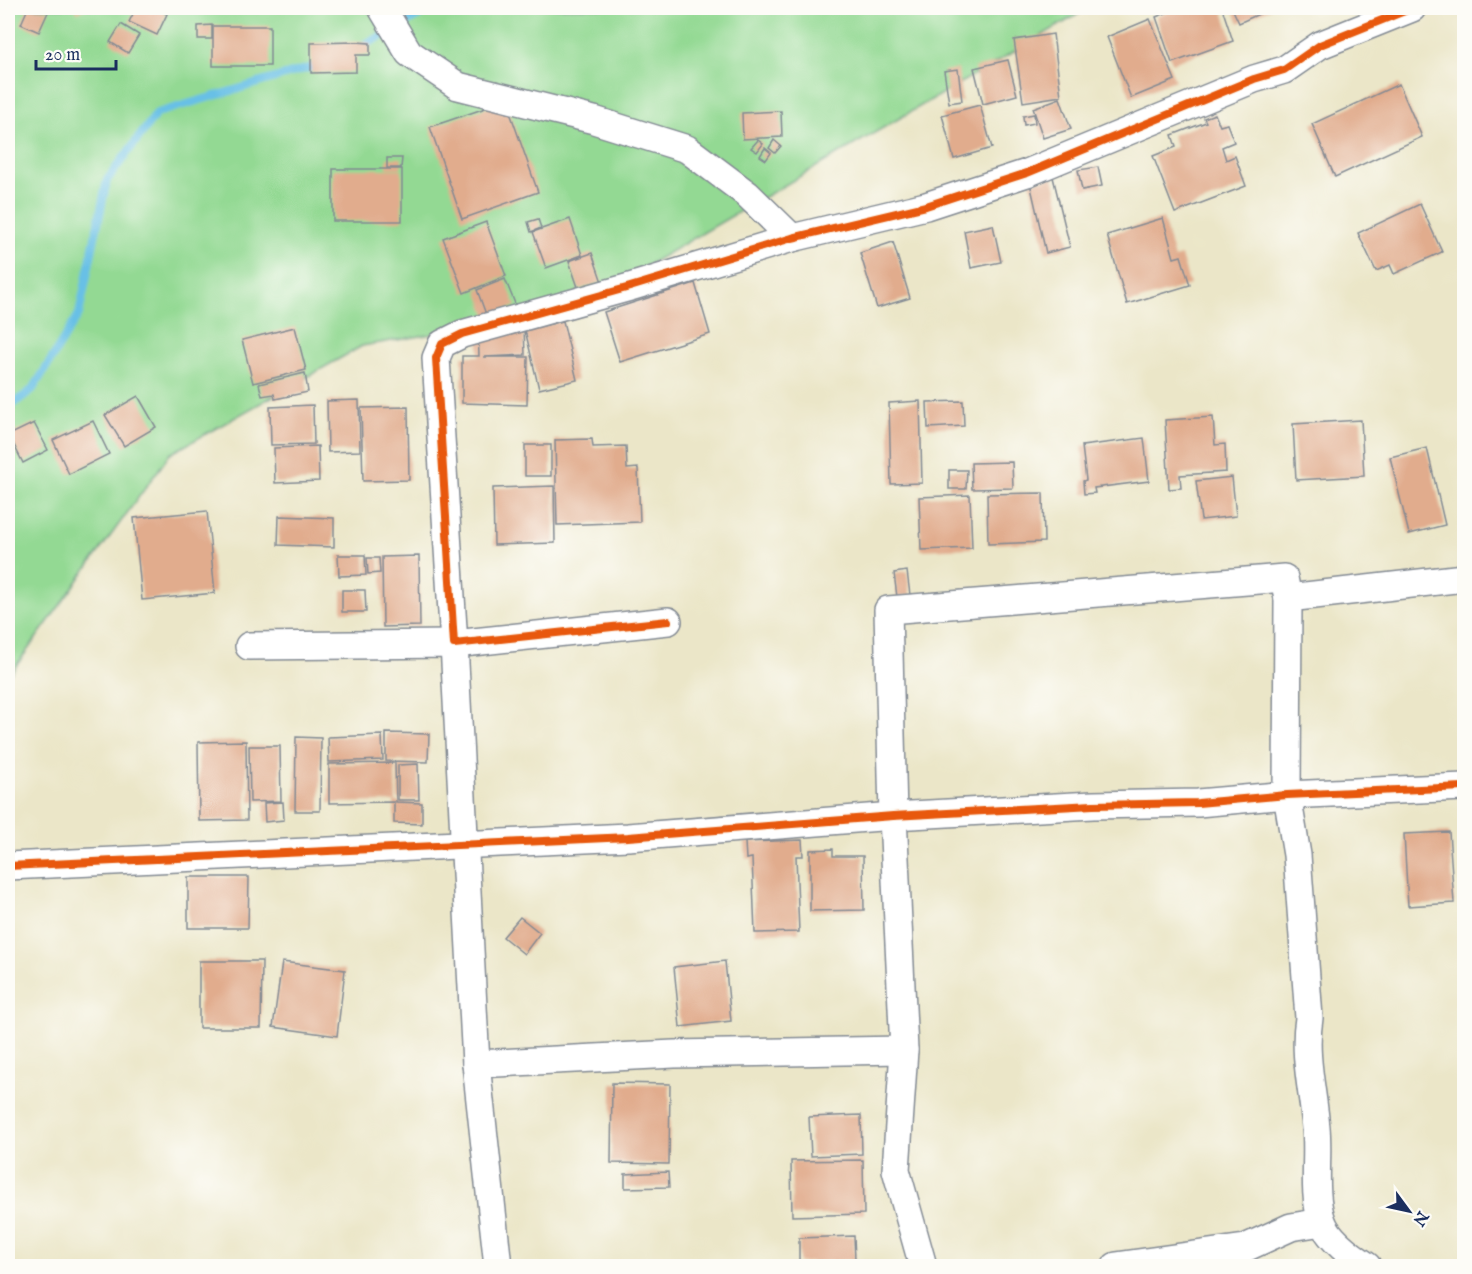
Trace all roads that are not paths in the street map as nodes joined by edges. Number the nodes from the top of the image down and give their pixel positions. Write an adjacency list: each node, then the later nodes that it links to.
1 (382, 8): 3 (street)
2 (1412, 8): 3 (street)
3 (792, 238): 7 (street)
4 (1464, 578): 5 (street)
5 (1288, 598): 10 (street); 11 (street)
6 (668, 621): 7 (street)
7 (454, 644): 8 (street); 12 (street)
8 (249, 646)
9 (1464, 787): 10 (street)
10 (1287, 795): 11 (street); 16 (street)
11 (893, 816): 12 (street); 14 (street)
12 (465, 844): 13 (street); 15 (street)
13 (8, 866)
14 (904, 1050): 15 (street); 18 (street)
15 (476, 1064): 17 (street)
16 (1322, 1222): 19 (street); 20 (street)
17 (498, 1266)
18 (923, 1266)
19 (1116, 1266)
20 (1367, 1266)

